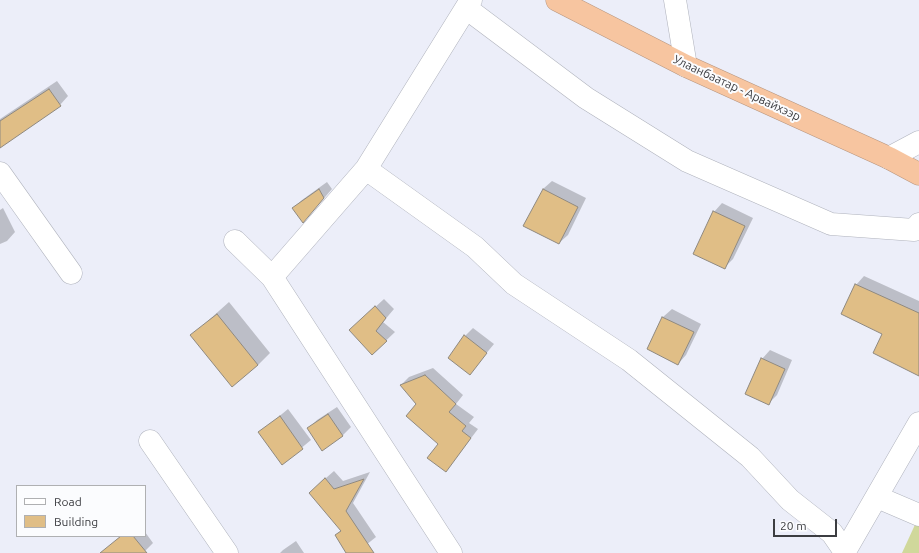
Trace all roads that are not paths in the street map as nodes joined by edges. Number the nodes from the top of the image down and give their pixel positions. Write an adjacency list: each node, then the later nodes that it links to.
1 (557, 0): 4 (highway, Улаанбаатар - Арвайхээр)
2 (676, 0): 4 (street)
3 (468, 4): 7 (street); 10 (street)
4 (686, 66): 6 (highway, Улаанбаатар - Арвайхээр)
5 (919, 142): 6 (street)
6 (889, 158): 9 (highway, Улаанбаатар - Арвайхээр)
7 (366, 169): 13 (street); 18 (street)
8 (0, 173): 12 (street)
9 (919, 174)
10 (919, 224)
11 (234, 241): 13 (street)
12 (72, 273)
13 (272, 277): 20 (street)
14 (919, 423): 16 (street)
15 (150, 441): 19 (street)
16 (877, 497): 17 (street); 18 (street)
17 (919, 515)
18 (845, 552)
19 (227, 553)
20 (451, 553)

